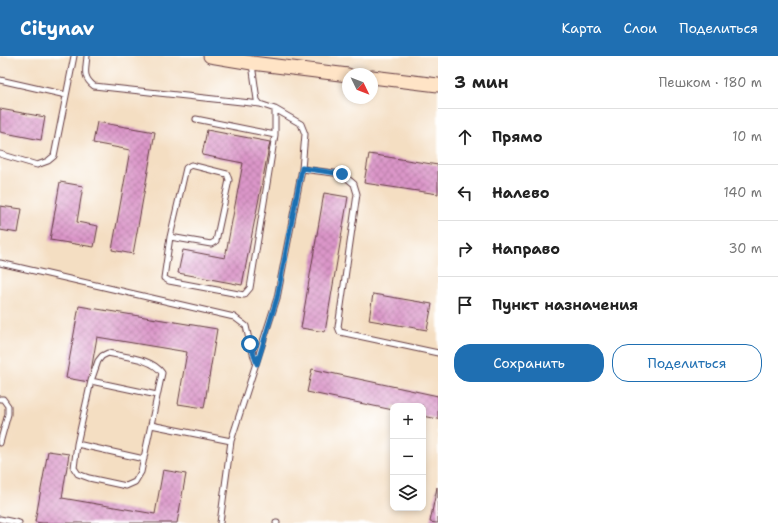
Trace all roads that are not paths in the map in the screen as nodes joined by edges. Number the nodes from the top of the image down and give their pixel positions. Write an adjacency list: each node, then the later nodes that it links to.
1 (74, 56): 9 (lane)
2 (87, 56): 10 (lane)
3 (210, 56): 4 (main road)
4 (252, 63): 5 (main road); 10 (lane)
5 (342, 74)
6 (378, 78): 8 (main road)
7 (0, 80): 9 (lane)
8 (438, 85)
9 (66, 95): 14 (lane)
10 (260, 104): 11 (lane)
11 (274, 110): 13 (lane); 15 (lane)
12 (196, 119): 13 (lane)
13 (276, 135): 16 (lane)
14 (0, 154)
15 (302, 168): 18 (lane); 19 (lane)
16 (170, 237): 16 (lane)
17 (0, 263): 19 (lane)
18 (438, 353)
19 (257, 364): 24 (lane)
20 (91, 381): 21 (lane); 21 (lane); 26 (lane)
21 (157, 395): 23 (lane)
22 (0, 398): 25 (lane)
23 (151, 425): 24 (lane); 27 (lane)
24 (231, 441): 30 (lane)
25 (0, 443)
26 (77, 444): 27 (lane); 27 (lane)
27 (144, 459)
28 (0, 519): 29 (lane)
29 (19, 523)
30 (220, 523)

